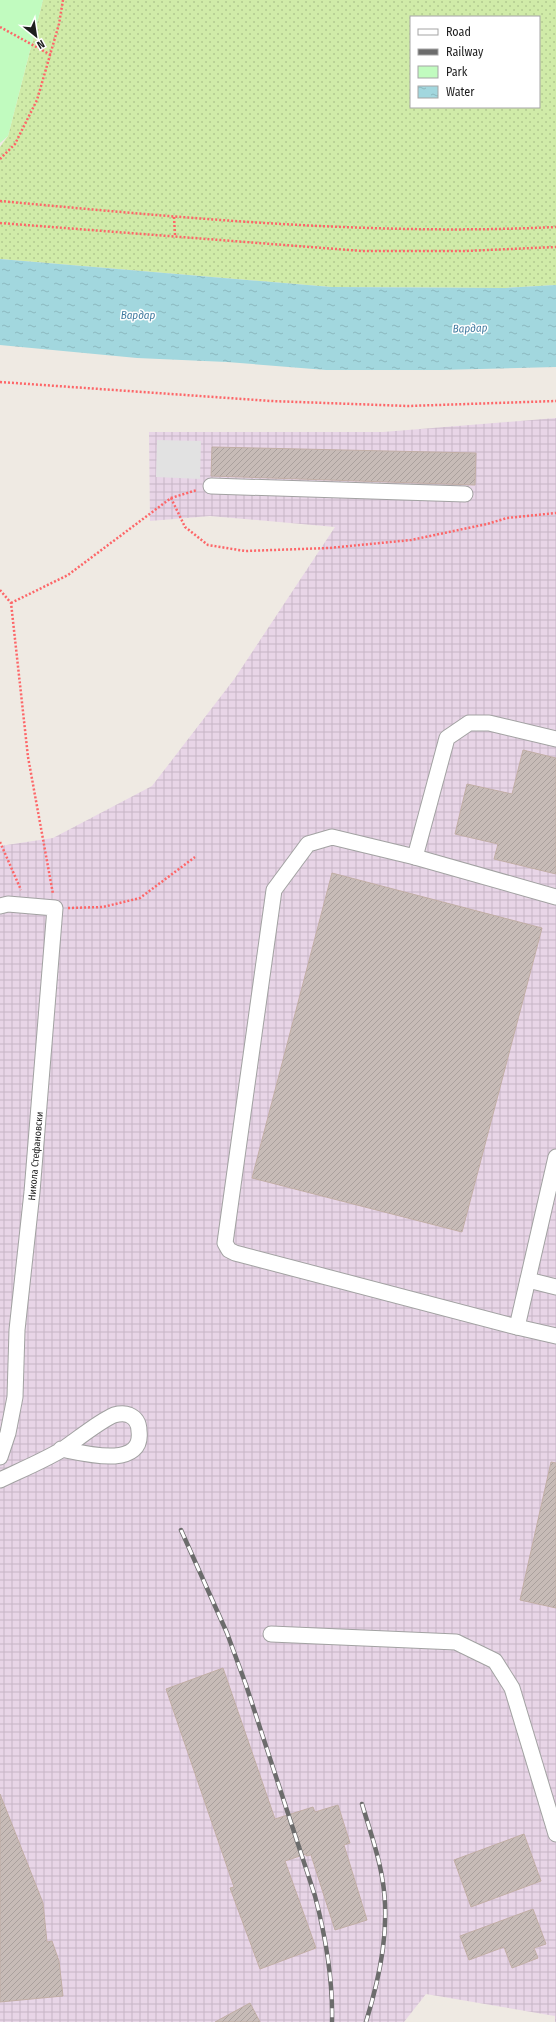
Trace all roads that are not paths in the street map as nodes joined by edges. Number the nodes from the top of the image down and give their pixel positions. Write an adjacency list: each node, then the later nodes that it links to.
1 (210, 486): 2 (street)
2 (465, 494)
3 (556, 739): 4 (street)
4 (415, 857): 5 (street); 10 (street)
5 (556, 897)
6 (0, 906): 13 (street, Никола Стефановски)
7 (556, 1157): 8 (street)
8 (528, 1280): 9 (street); 10 (street)
9 (556, 1287)
10 (517, 1327): 11 (street)
11 (556, 1336)
12 (62, 1450): 12 (street); 14 (street)
13 (0, 1457)
14 (0, 1480)
15 (270, 1634): 16 (street)
16 (556, 1834)

